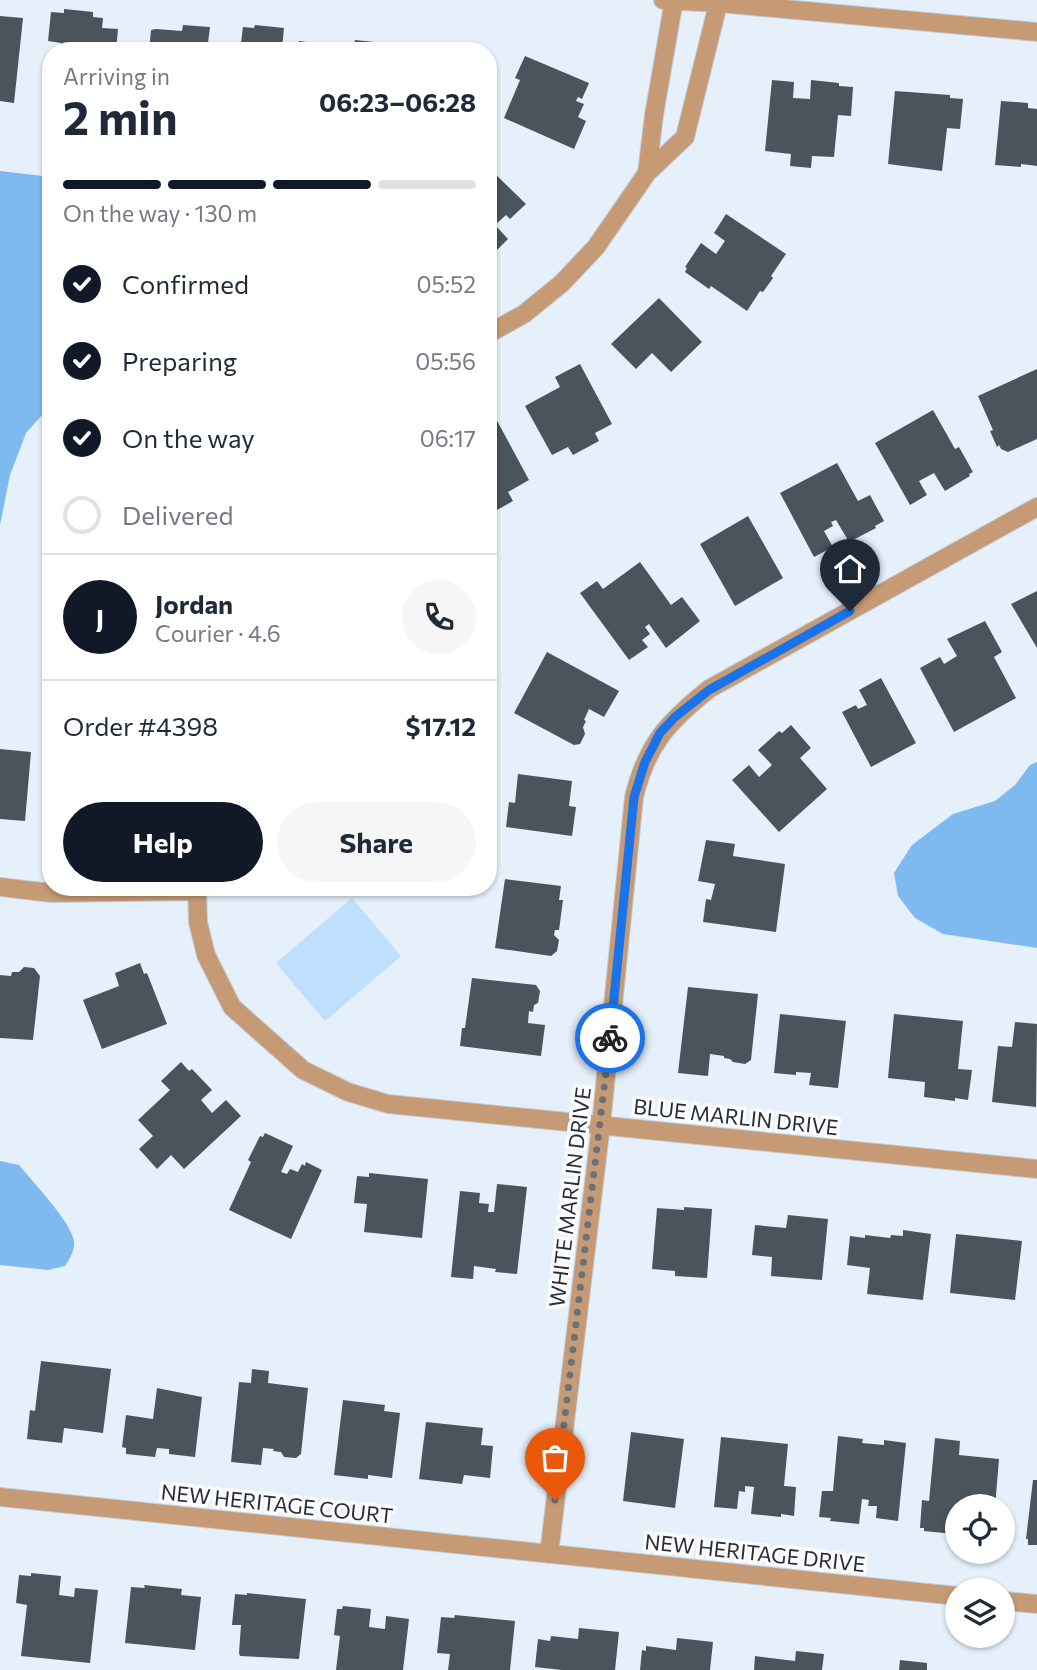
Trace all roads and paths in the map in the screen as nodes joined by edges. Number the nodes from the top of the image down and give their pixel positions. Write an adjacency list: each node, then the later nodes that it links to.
1 (663, 0): 2 (street)
2 (674, 0): 3 (street); 5 (street)
3 (719, 1): 4 (street); 5 (street)
4 (1037, 32)
5 (648, 173): 6 (street)
6 (497, 329)
7 (1037, 507): 11 (street, WHITE MARLIN DRIVE)
8 (0, 887): 9 (street)
9 (42, 892)
10 (197, 896): 11 (street, BLUE MARLIN DRIVE)
11 (601, 1125): 12 (street, BLUE MARLIN DRIVE); 14 (street, WHITE MARLIN DRIVE)
12 (1037, 1169)
13 (0, 1497): 14 (street, NEW HERITAGE COURT)
14 (549, 1554): 15 (street, NEW HERITAGE DRIVE)
15 (945, 1595)
16 (1015, 1602): 17 (street)
17 (1037, 1604)

